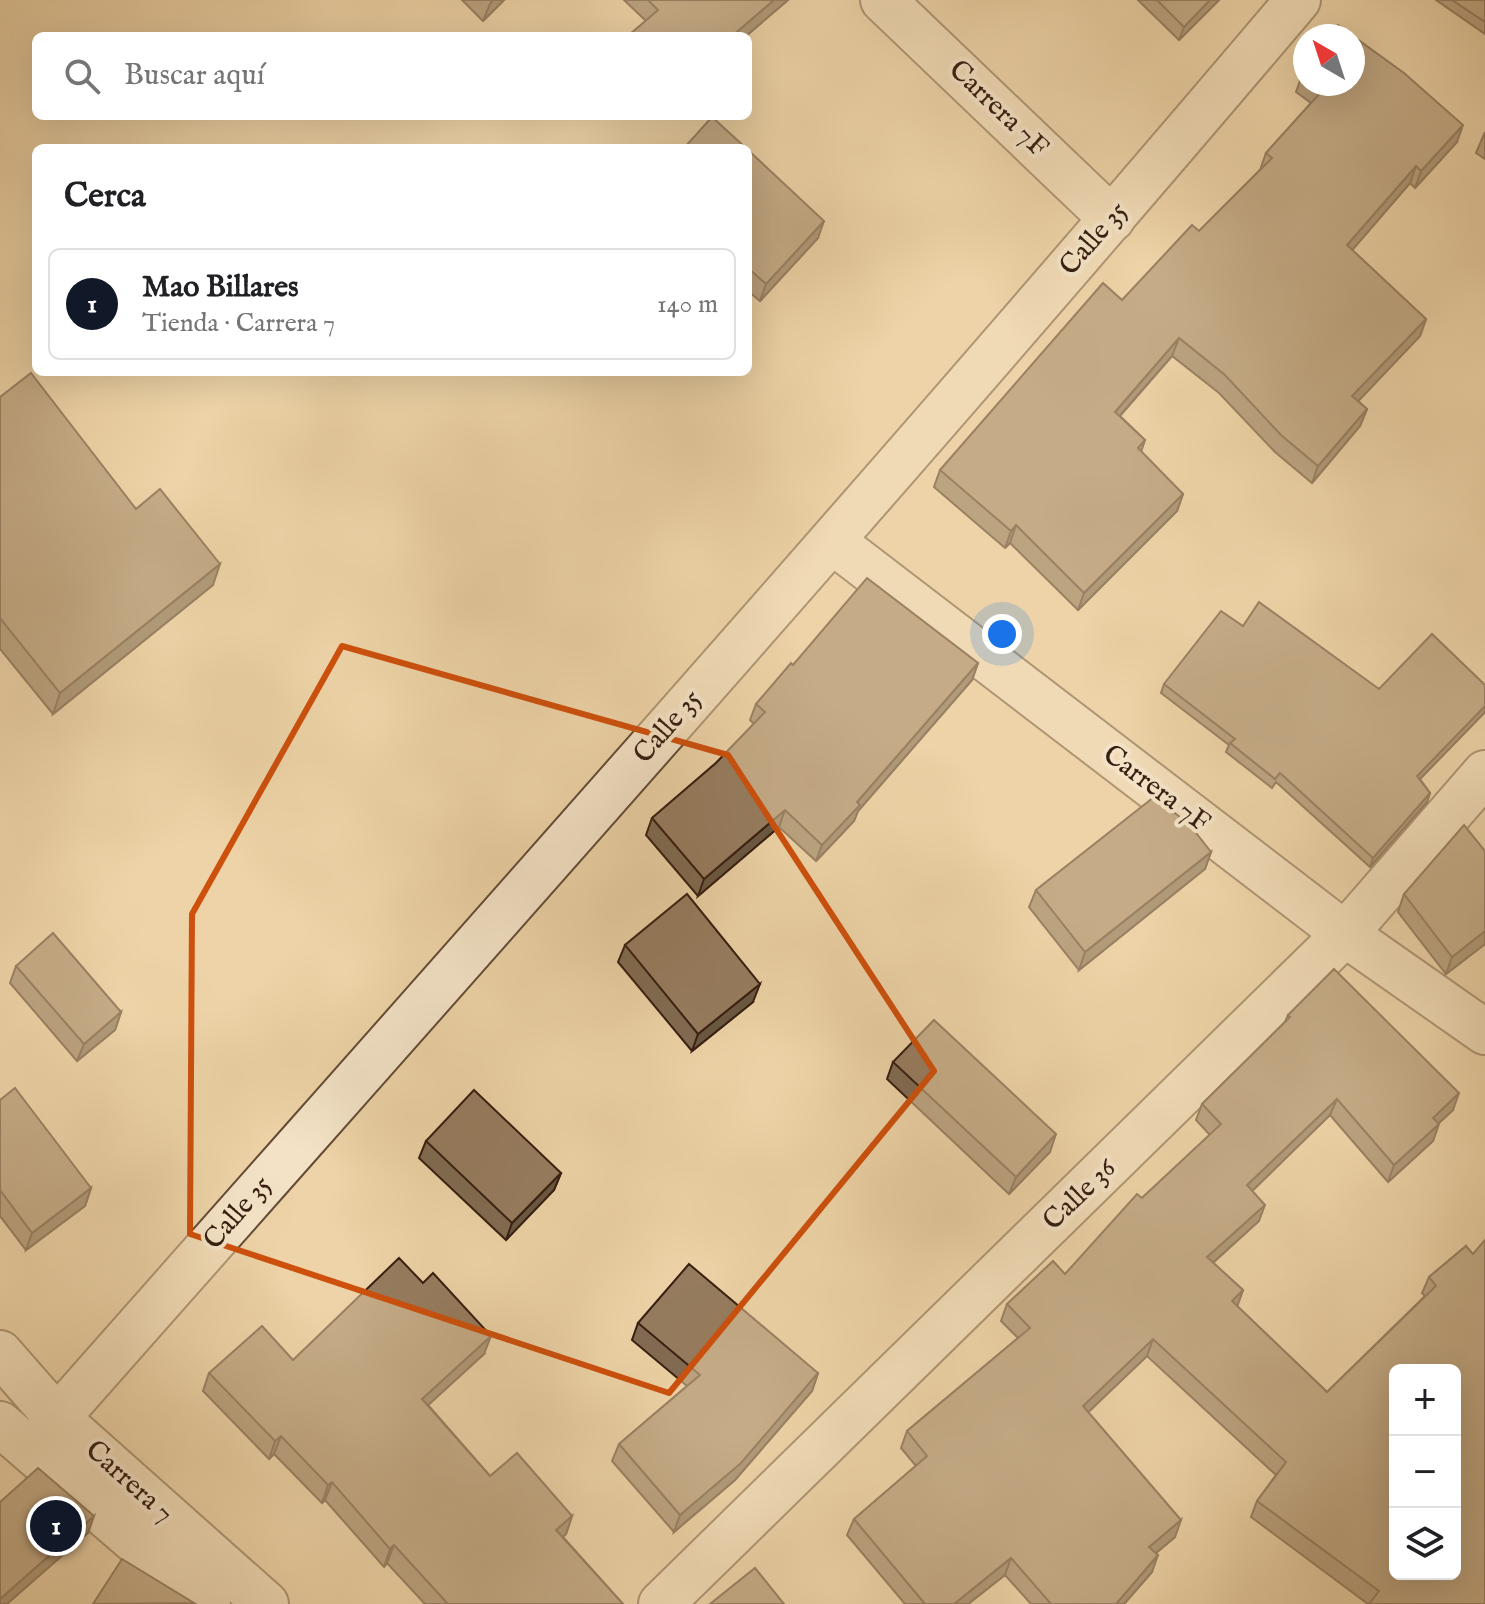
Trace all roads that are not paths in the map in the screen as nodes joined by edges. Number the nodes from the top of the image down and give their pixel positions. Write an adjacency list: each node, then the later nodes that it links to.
1 (883, 0): 3 (street, Carrera 7F)
2 (1298, 0): 3 (street, Calle 35)
3 (1112, 219): 4 (street, Calle 35)
4 (832, 541): 6 (street, Carrera 7F); 9 (street, Calle 35)
5 (1485, 773): 6 (street, Calle 36)
6 (1345, 934): 7 (street, Carrera 7F); 12 (street, Calle 36)
7 (1485, 1032)
8 (0, 1353): 9 (street, Carrera 7)
9 (23, 1428): 10 (street, Carrera 7); 11 (street, Carrera 7)
10 (208, 1604)
11 (266, 1604)
12 (661, 1604)

